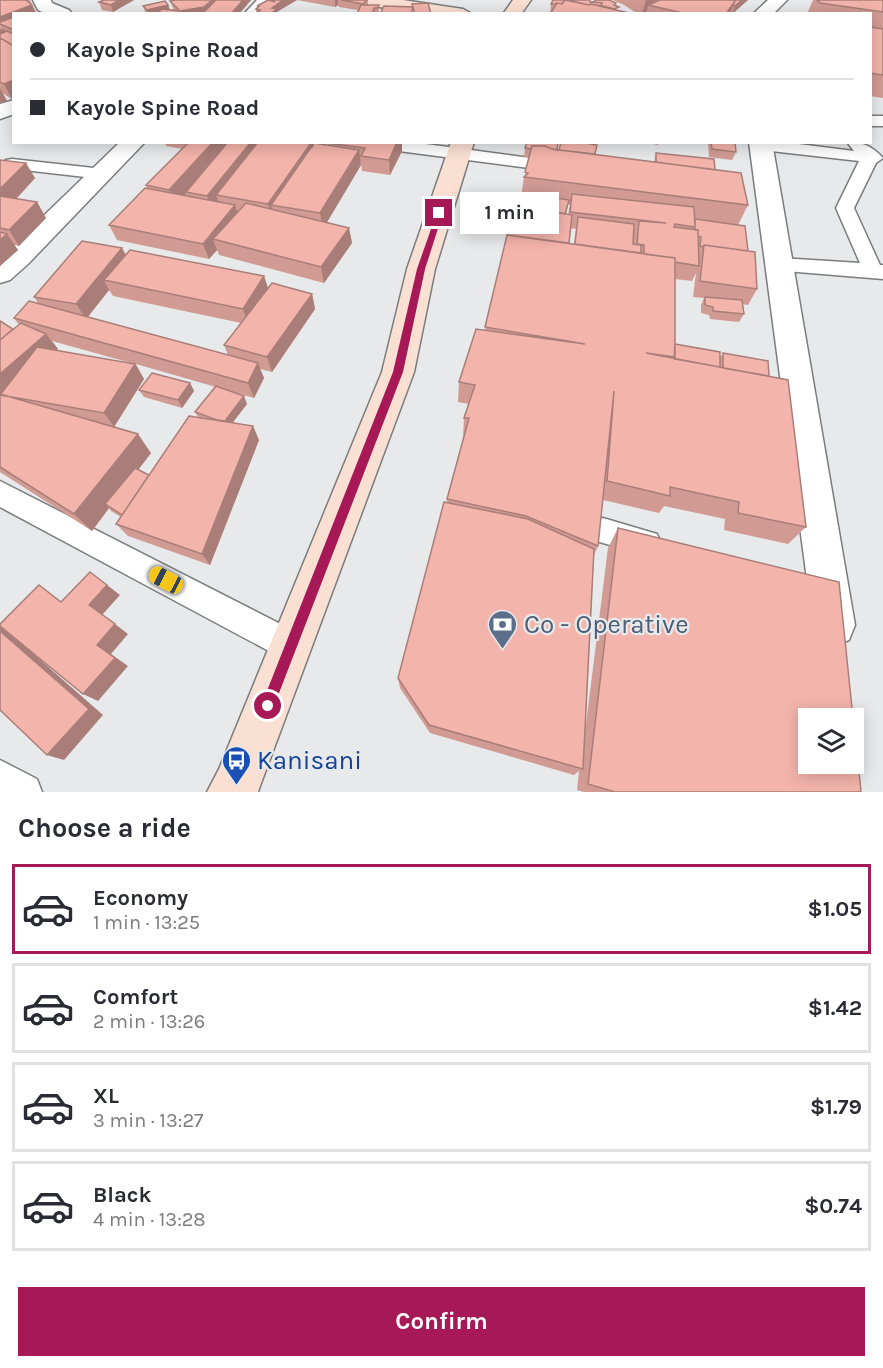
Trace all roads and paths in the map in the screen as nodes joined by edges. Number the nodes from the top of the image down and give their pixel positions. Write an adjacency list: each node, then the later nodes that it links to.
1 (42, 0): 5 (street)
2 (267, 0): 6 (street)
3 (367, 0): 7 (main road)
4 (778, 0): 8 (street)
5 (58, 12)
6 (255, 12)
7 (448, 12)
8 (764, 12)
9 (132, 144): 17 (street)
10 (395, 144): 13 (lane)
11 (760, 144): 14 (lane); 18 (street)
12 (858, 144): 14 (lane)
13 (461, 149): 16 (lane); 26 (main road)
14 (876, 158): 19 (lane)
15 (12, 164): 17 (lane)
16 (575, 169)
17 (103, 174): 20 (street)
18 (780, 265): 19 (lane); 25 (street)
19 (878, 271)
20 (0, 273)
21 (0, 493): 26 (lane)
22 (603, 531): 23 (lane)
23 (671, 550)
24 (796, 583): 25 (lane)
25 (830, 593): 27 (street)
26 (291, 646): 29 (main road)
27 (838, 650)
28 (0, 777): 30 (lane)
29 (239, 790)
30 (24, 792)

